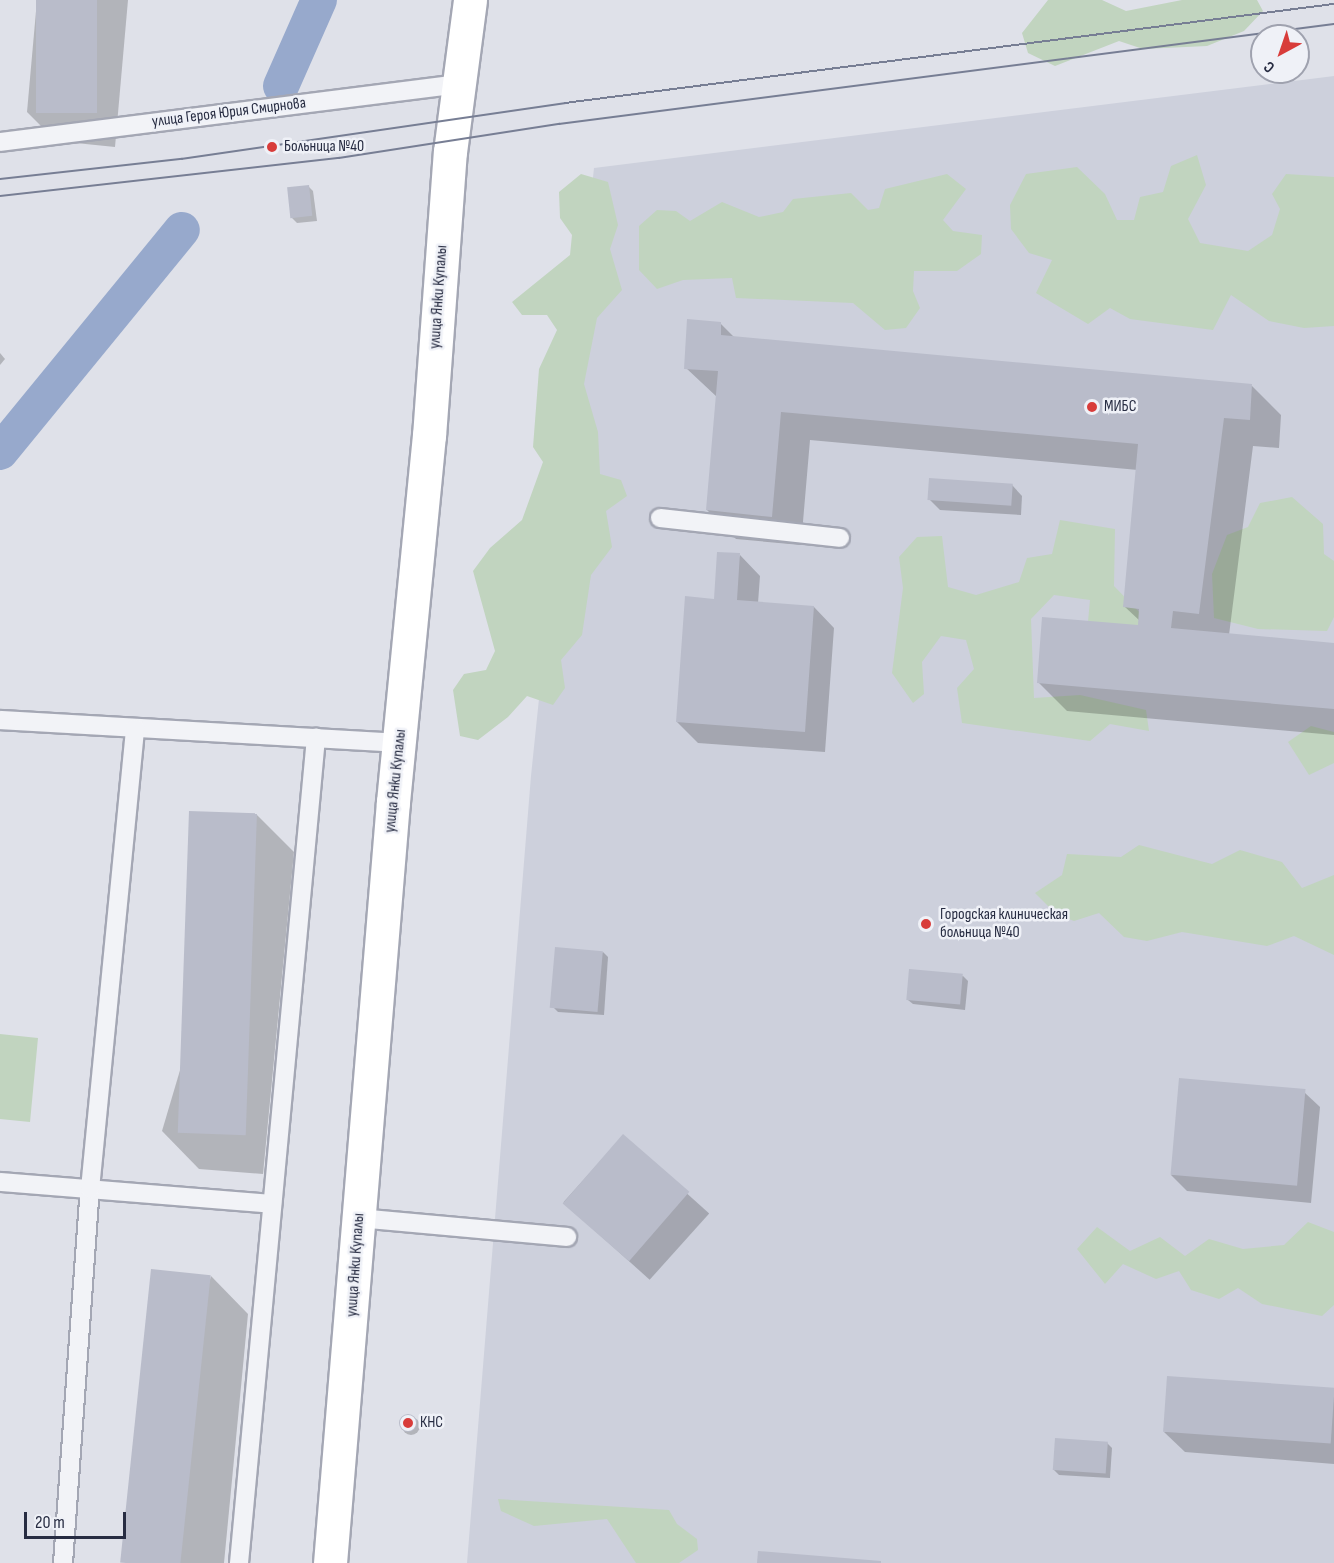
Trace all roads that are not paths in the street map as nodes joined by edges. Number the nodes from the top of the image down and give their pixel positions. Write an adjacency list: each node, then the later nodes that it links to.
1 (470, 0): 2 (street, улица Янки Купалы)
2 (458, 84): 3 (lane, улица Героя Юрия Смирнова); 9 (street, улица Янки Купалы)
3 (0, 142)
4 (660, 518): 5 (lane)
5 (840, 538)
6 (0, 720): 7 (lane)
7 (135, 728): 8 (lane); 11 (lane)
8 (316, 738): 9 (lane); 12 (lane)
9 (400, 743): 13 (street, улица Янки Купалы)
10 (0, 1182): 11 (lane)
11 (90, 1189): 12 (lane); 15 (lane)
12 (272, 1204): 16 (lane)
13 (359, 1218): 14 (lane); 17 (street, улица Янки Купалы)
14 (567, 1237)
15 (63, 1563)
16 (239, 1563)
17 (330, 1563)

